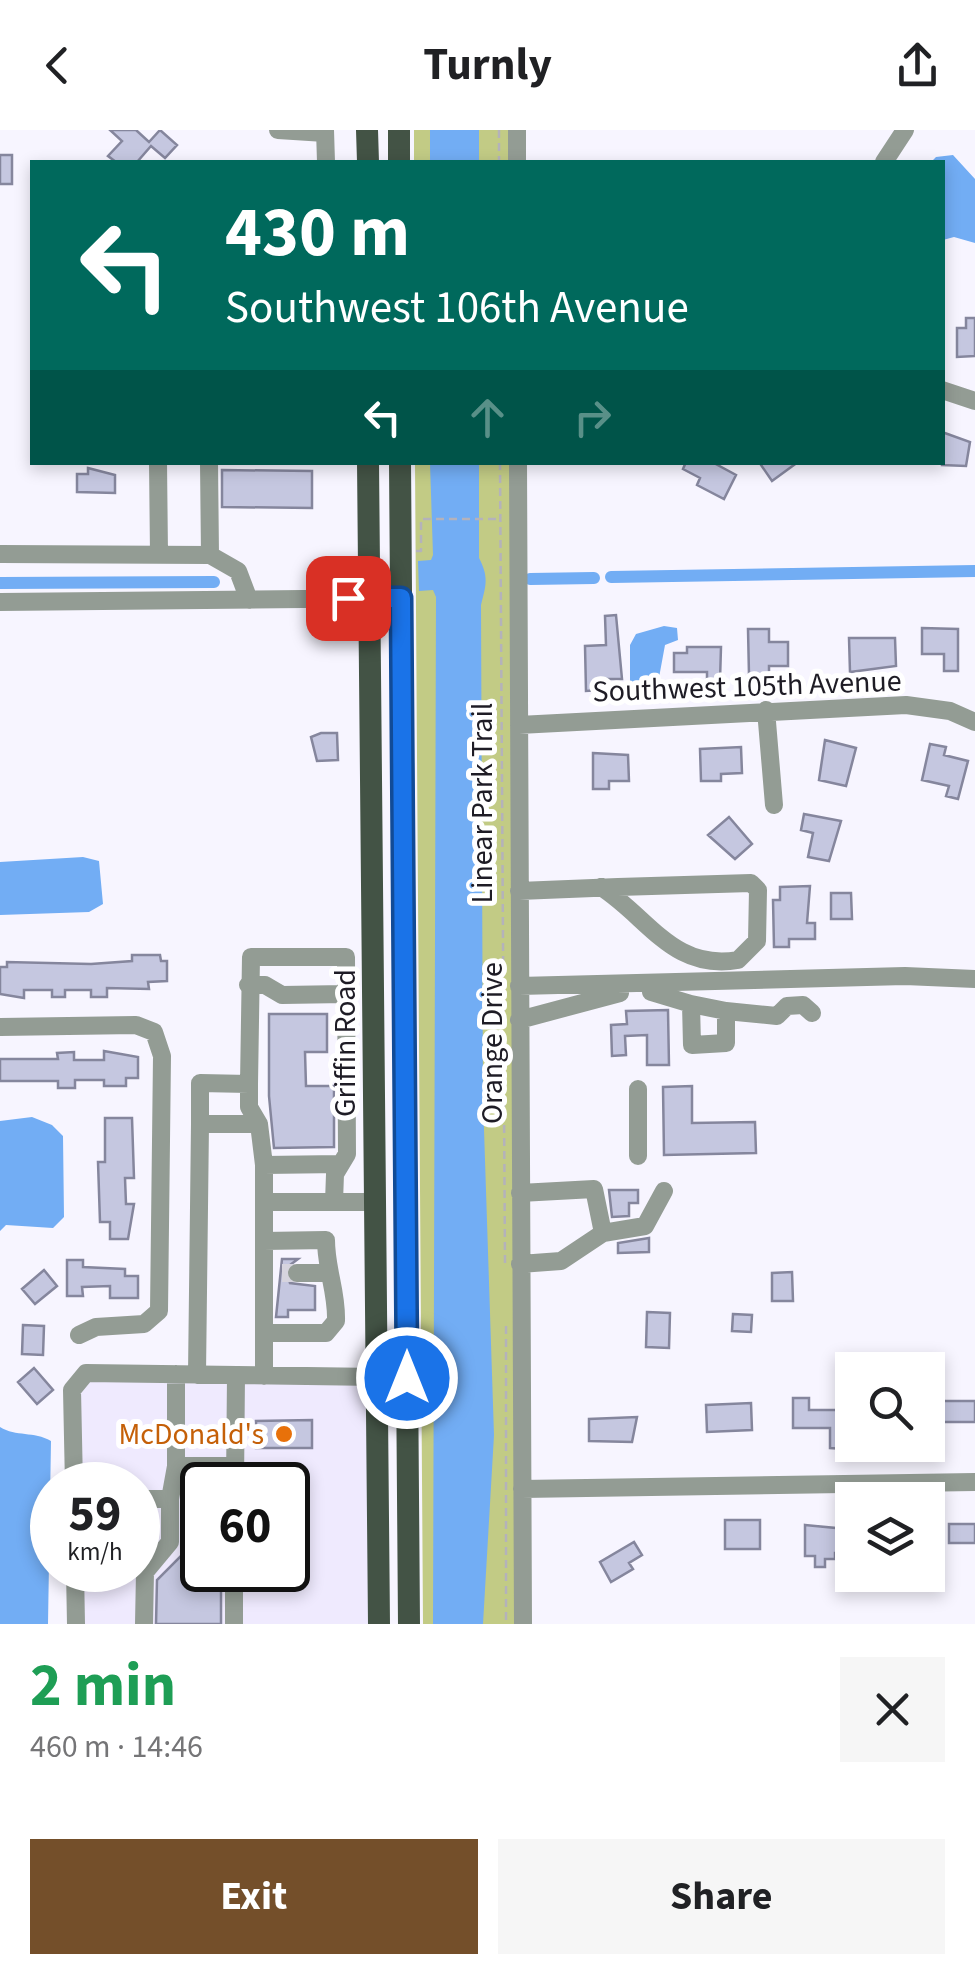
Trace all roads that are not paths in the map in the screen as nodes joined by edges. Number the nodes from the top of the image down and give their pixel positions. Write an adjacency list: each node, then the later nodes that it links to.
1 (278, 130): 6 (street)
2 (368, 130): 8 (main road)
3 (399, 130): 9 (main road)
4 (517, 130): 10 (street)
5 (906, 130): 11 (street)
6 (325, 132): 7 (street)
7 (326, 160)
8 (368, 160)
9 (399, 160)
10 (517, 160)
11 (885, 160)
12 (945, 391): 13 (street)
13 (975, 401)
14 (158, 465): 20 (street)
15 (209, 465): 21 (street)
16 (368, 465): 23 (main road, Griffin Road)
17 (400, 465): 22 (main road, Griffin Road)
18 (518, 465): 28 (street, Orange Drive)
19 (0, 554): 20 (street)
20 (159, 554): 21 (street)
21 (210, 554): 24 (street)
22 (401, 598): 23 (street); 59 (main road, Griffin Road)
23 (369, 599): 24 (street); 52 (main road, Griffin Road)
24 (249, 600): 25 (street)
25 (0, 602)
26 (766, 710): 27 (street, Southwest 105th Avenue); 28 (street, Southwest 105th Avenue); 29 (street)
27 (975, 722)
28 (519, 724): 31 (street, Orange Drive)
29 (774, 806)
30 (600, 887): 30 (street); 31 (street)
31 (519, 891): 34 (street, Orange Drive)
32 (975, 980): 34 (street)
33 (248, 985): 35 (street); 35 (street); 41 (street)
34 (519, 986): 39 (street, Orange Drive)
35 (345, 994): 46 (street)
36 (691, 1004): 37 (street); 37 (street); 39 (street)
37 (726, 1012): 38 (street)
38 (812, 1013)
39 (519, 1020): 49 (street, Orange Drive)
40 (0, 1028): 61 (street)
41 (248, 1084): 43 (street); 44 (street)
42 (638, 1089): 45 (street)
43 (200, 1124): 44 (street); 63 (street)
44 (259, 1124): 47 (street)
45 (638, 1156)
46 (340, 1164): 47 (street); 51 (street)
47 (264, 1165): 50 (street)
48 (664, 1191): 53 (street)
49 (520, 1193): 53 (street); 55 (street, Orange Drive)
50 (264, 1202): 51 (street); 54 (street)
51 (334, 1202): 52 (street)
52 (376, 1202): 58 (main road, Griffin Road)
53 (603, 1233): 55 (street)
54 (264, 1240): 56 (street); 57 (street)
55 (513, 1264): 73 (street, Orange Drive)
56 (326, 1272): 57 (street); 60 (street)
57 (281, 1273): 60 (street)
58 (376, 1275): 59 (main road); 66 (main road, Griffin Road)
59 (407, 1316): 67 (main road, Griffin Road)
60 (264, 1333): 65 (street)
61 (79, 1335)
62 (176, 1374): 63 (street); 68 (street); 70 (street)
63 (197, 1374): 64 (street)
64 (236, 1375): 65 (street); 69 (street)
65 (264, 1376): 66 (street)
66 (377, 1377): 67 (main road); 81 (main road, Griffin Road)
67 (407, 1439): 82 (main road, Griffin Road)
68 (74, 1462)
69 (235, 1462)
70 (176, 1466): 71 (street); 75 (street)
71 (180, 1467)
72 (975, 1482): 73 (street)
73 (522, 1489): 83 (street, Orange Drive)
74 (160, 1498): 75 (street)
75 (170, 1498): 79 (street)
76 (75, 1592): 78 (street)
77 (234, 1592): 80 (street)
78 (76, 1624)
79 (144, 1624)
80 (234, 1624)
81 (378, 1624)
82 (408, 1624)
83 (523, 1624)

